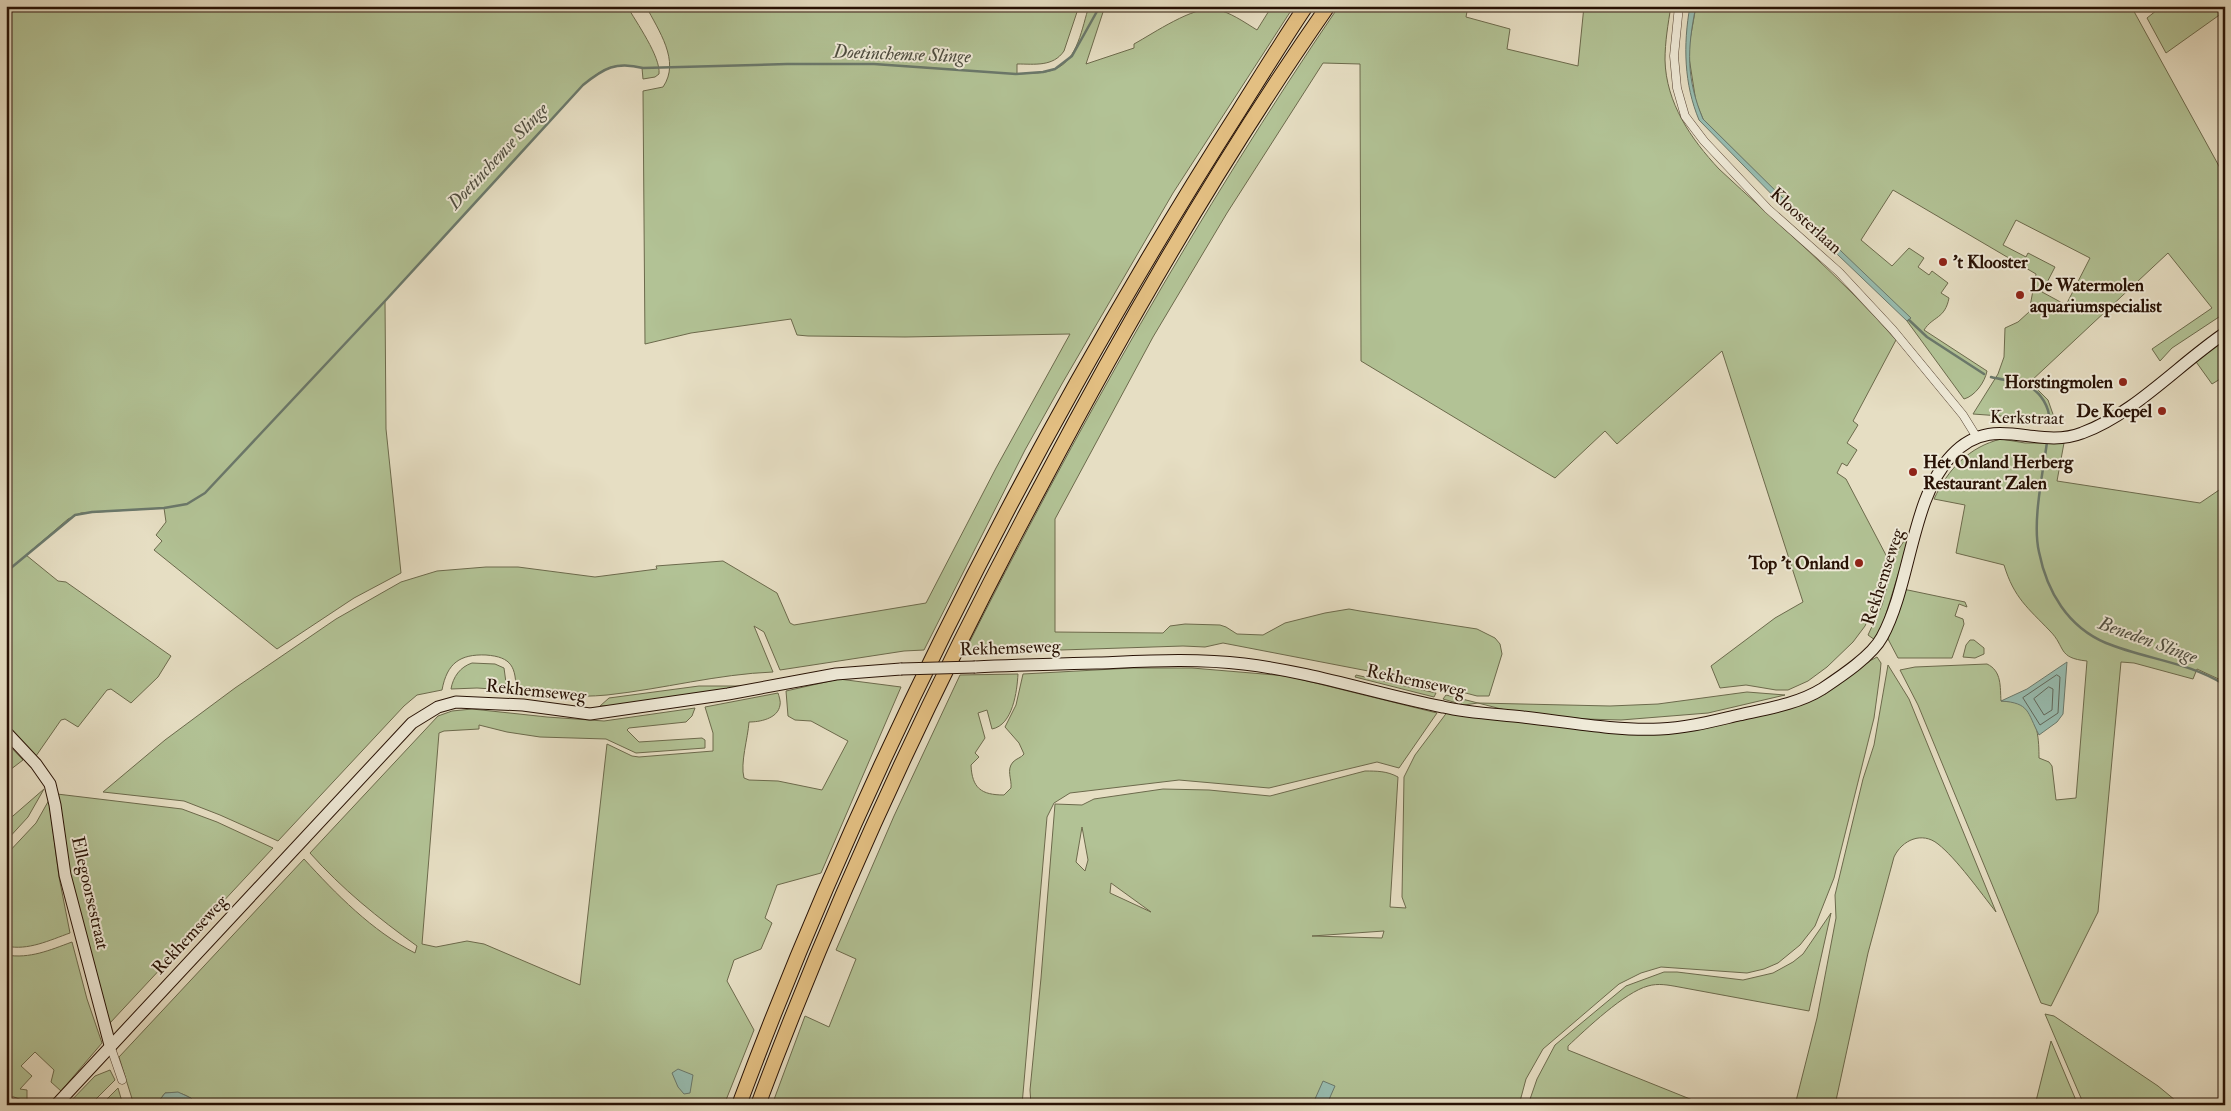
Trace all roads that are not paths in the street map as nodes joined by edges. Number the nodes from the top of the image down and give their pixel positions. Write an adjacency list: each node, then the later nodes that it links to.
1 (1306, 6): 10 (highway)
2 (1328, 6): 11 (highway)
3 (1679, 6): 5 (street, Kloosterlaan)
4 (2225, 333): 5 (street, Kerkstraat)
5 (1976, 436): 7 (street, Rekhemseweg, bridge)
6 (6, 732): 7 (street, Ellegoorsestraat)
7 (110, 1045): 8 (street); 9 (street, Rekhemseweg)
8 (122, 1080)
9 (56, 1105)
10 (739, 1105)
11 (758, 1105)

